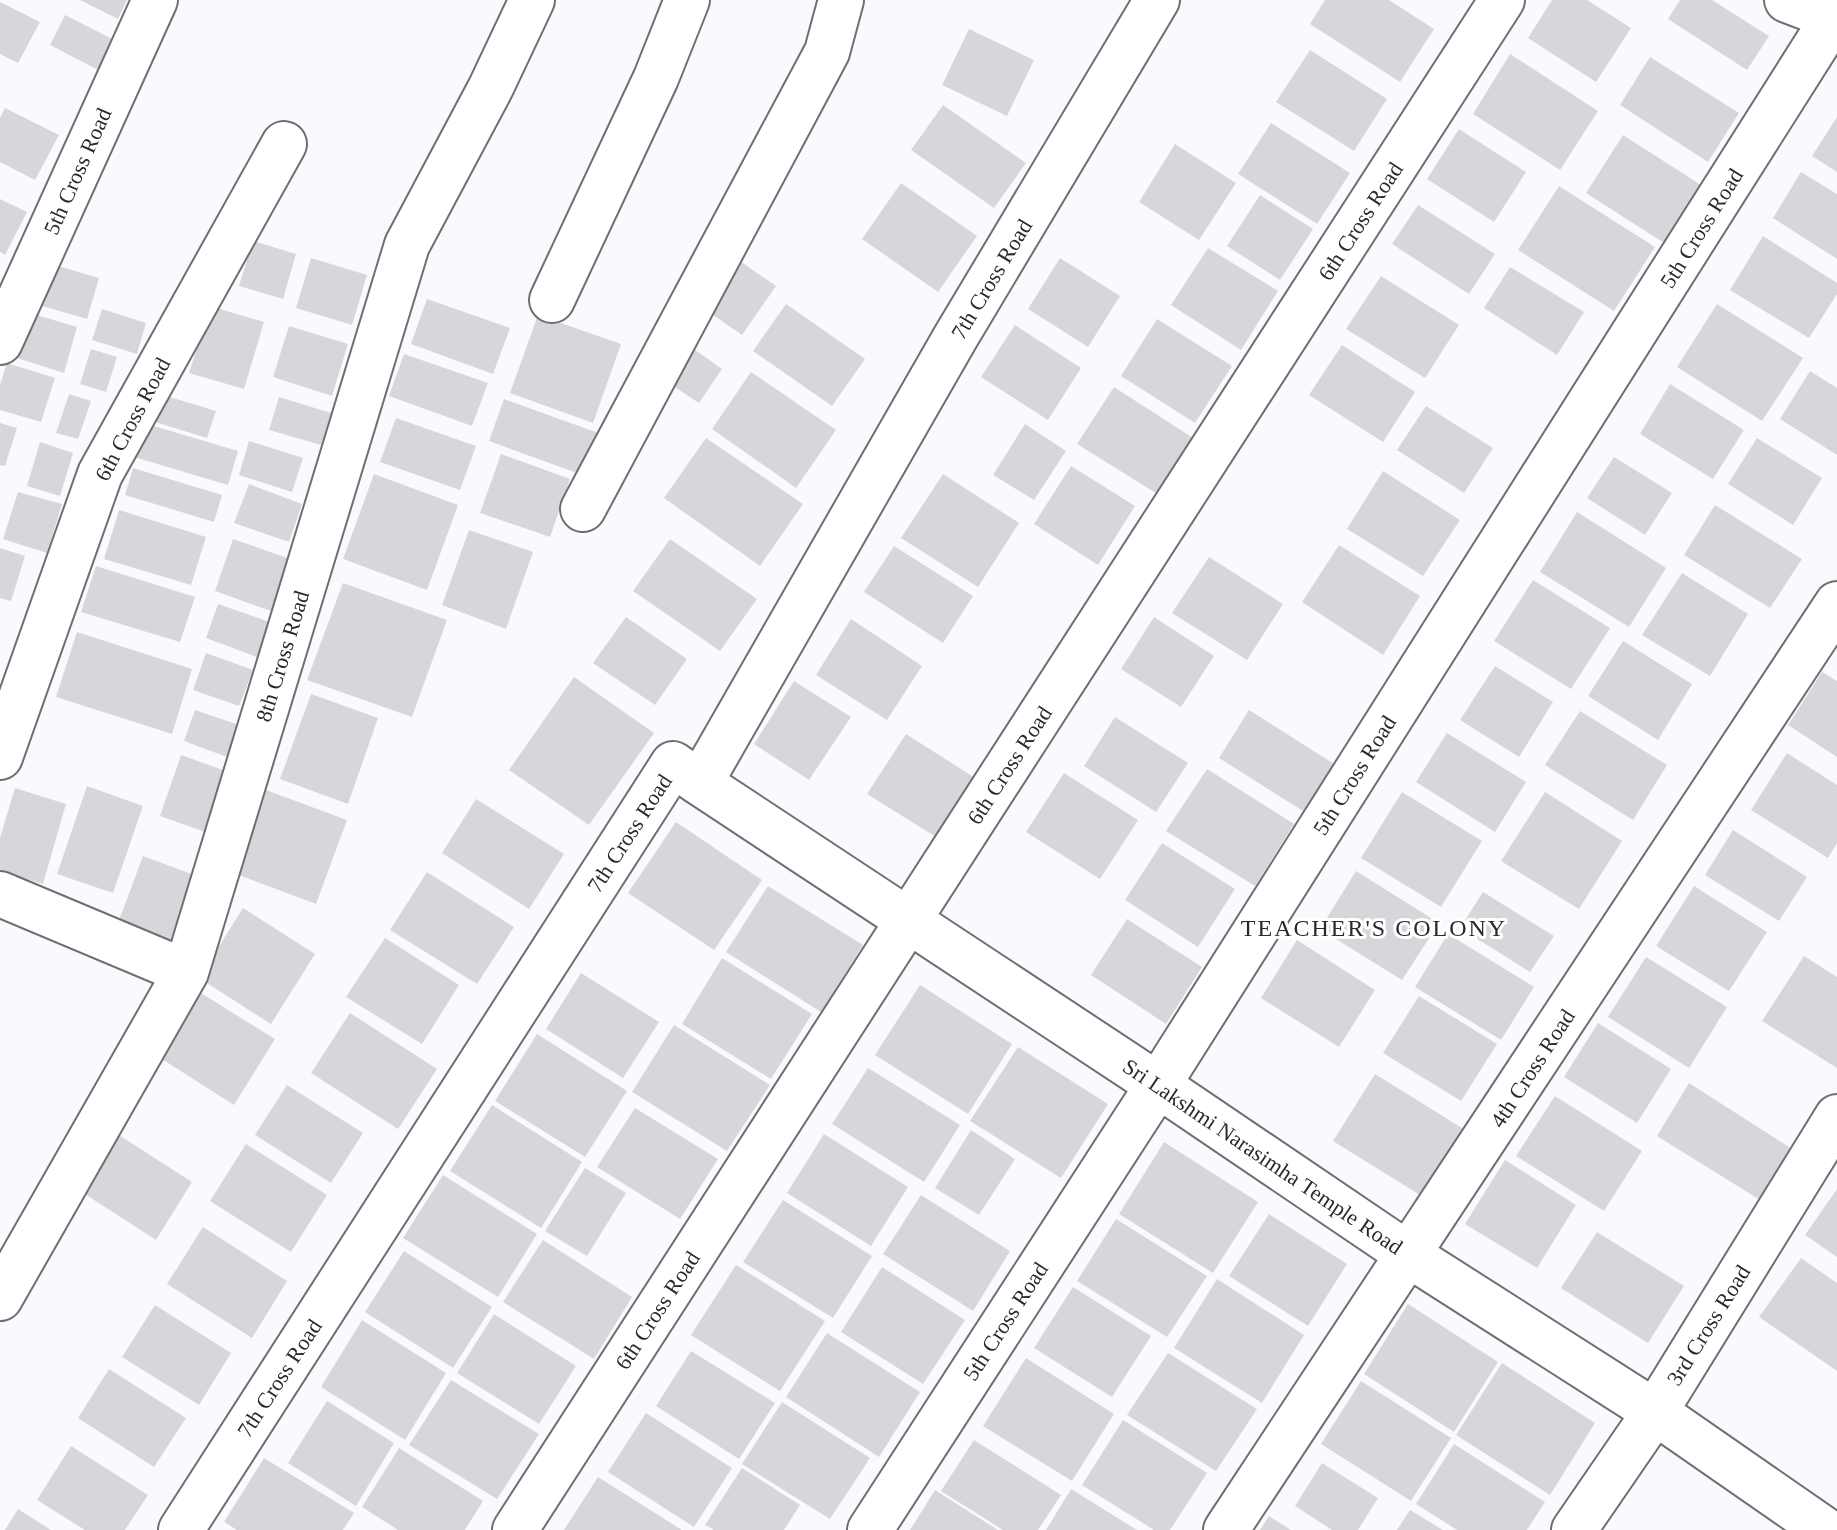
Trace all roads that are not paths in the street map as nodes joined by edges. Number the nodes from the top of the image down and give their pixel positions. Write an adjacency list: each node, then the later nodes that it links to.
1 (155, 0): 11 (street, 5th Cross Road)
2 (532, 0): 18 (street, 8th Cross Road)
3 (687, 0): 10 (street)
4 (841, 0): 12 (street)
5 (1157, 0): 15 (street, 7th Cross Road)
6 (1502, 0): 17 (street, 6th Cross Road)
7 (1787, 0): 8 (street)
8 (1836, 16): 19 (street, 5th Cross Road)
9 (284, 144): 14 (street, 6th Cross Road)
10 (552, 300)
11 (0, 342)
12 (583, 509)
13 (1837, 604): 21 (street, 4th Cross Road)
14 (0, 757)
15 (700, 783): 17 (street, Sri Lakshmi Narasimha Temple Road); 24 (street, 7th Cross Road)
16 (0, 894): 18 (street)
17 (909, 920): 19 (street, Sri Lakshmi Narasimha Temple Road); 25 (street, 6th Cross Road)
18 (186, 972): 22 (street, 8th Cross Road)
19 (1158, 1085): 21 (street, Sri Lakshmi Narasimha Temple Road); 26 (street, 5th Cross Road)
20 (1837, 1117): 23 (street, 3rd Cross Road)
21 (1409, 1255): 23 (street, Sri Lakshmi Narasimha Temple Road); 27 (street, 4th Cross Road)
22 (0, 1298)
23 (1655, 1412): 28 (street, 3rd Cross Road); 29 (street, Sri Lakshmi Narasimha Temple Road)
24 (181, 1530)
25 (515, 1530)
26 (870, 1530)
27 (1226, 1530)
28 (1574, 1530)
29 (1825, 1530)

